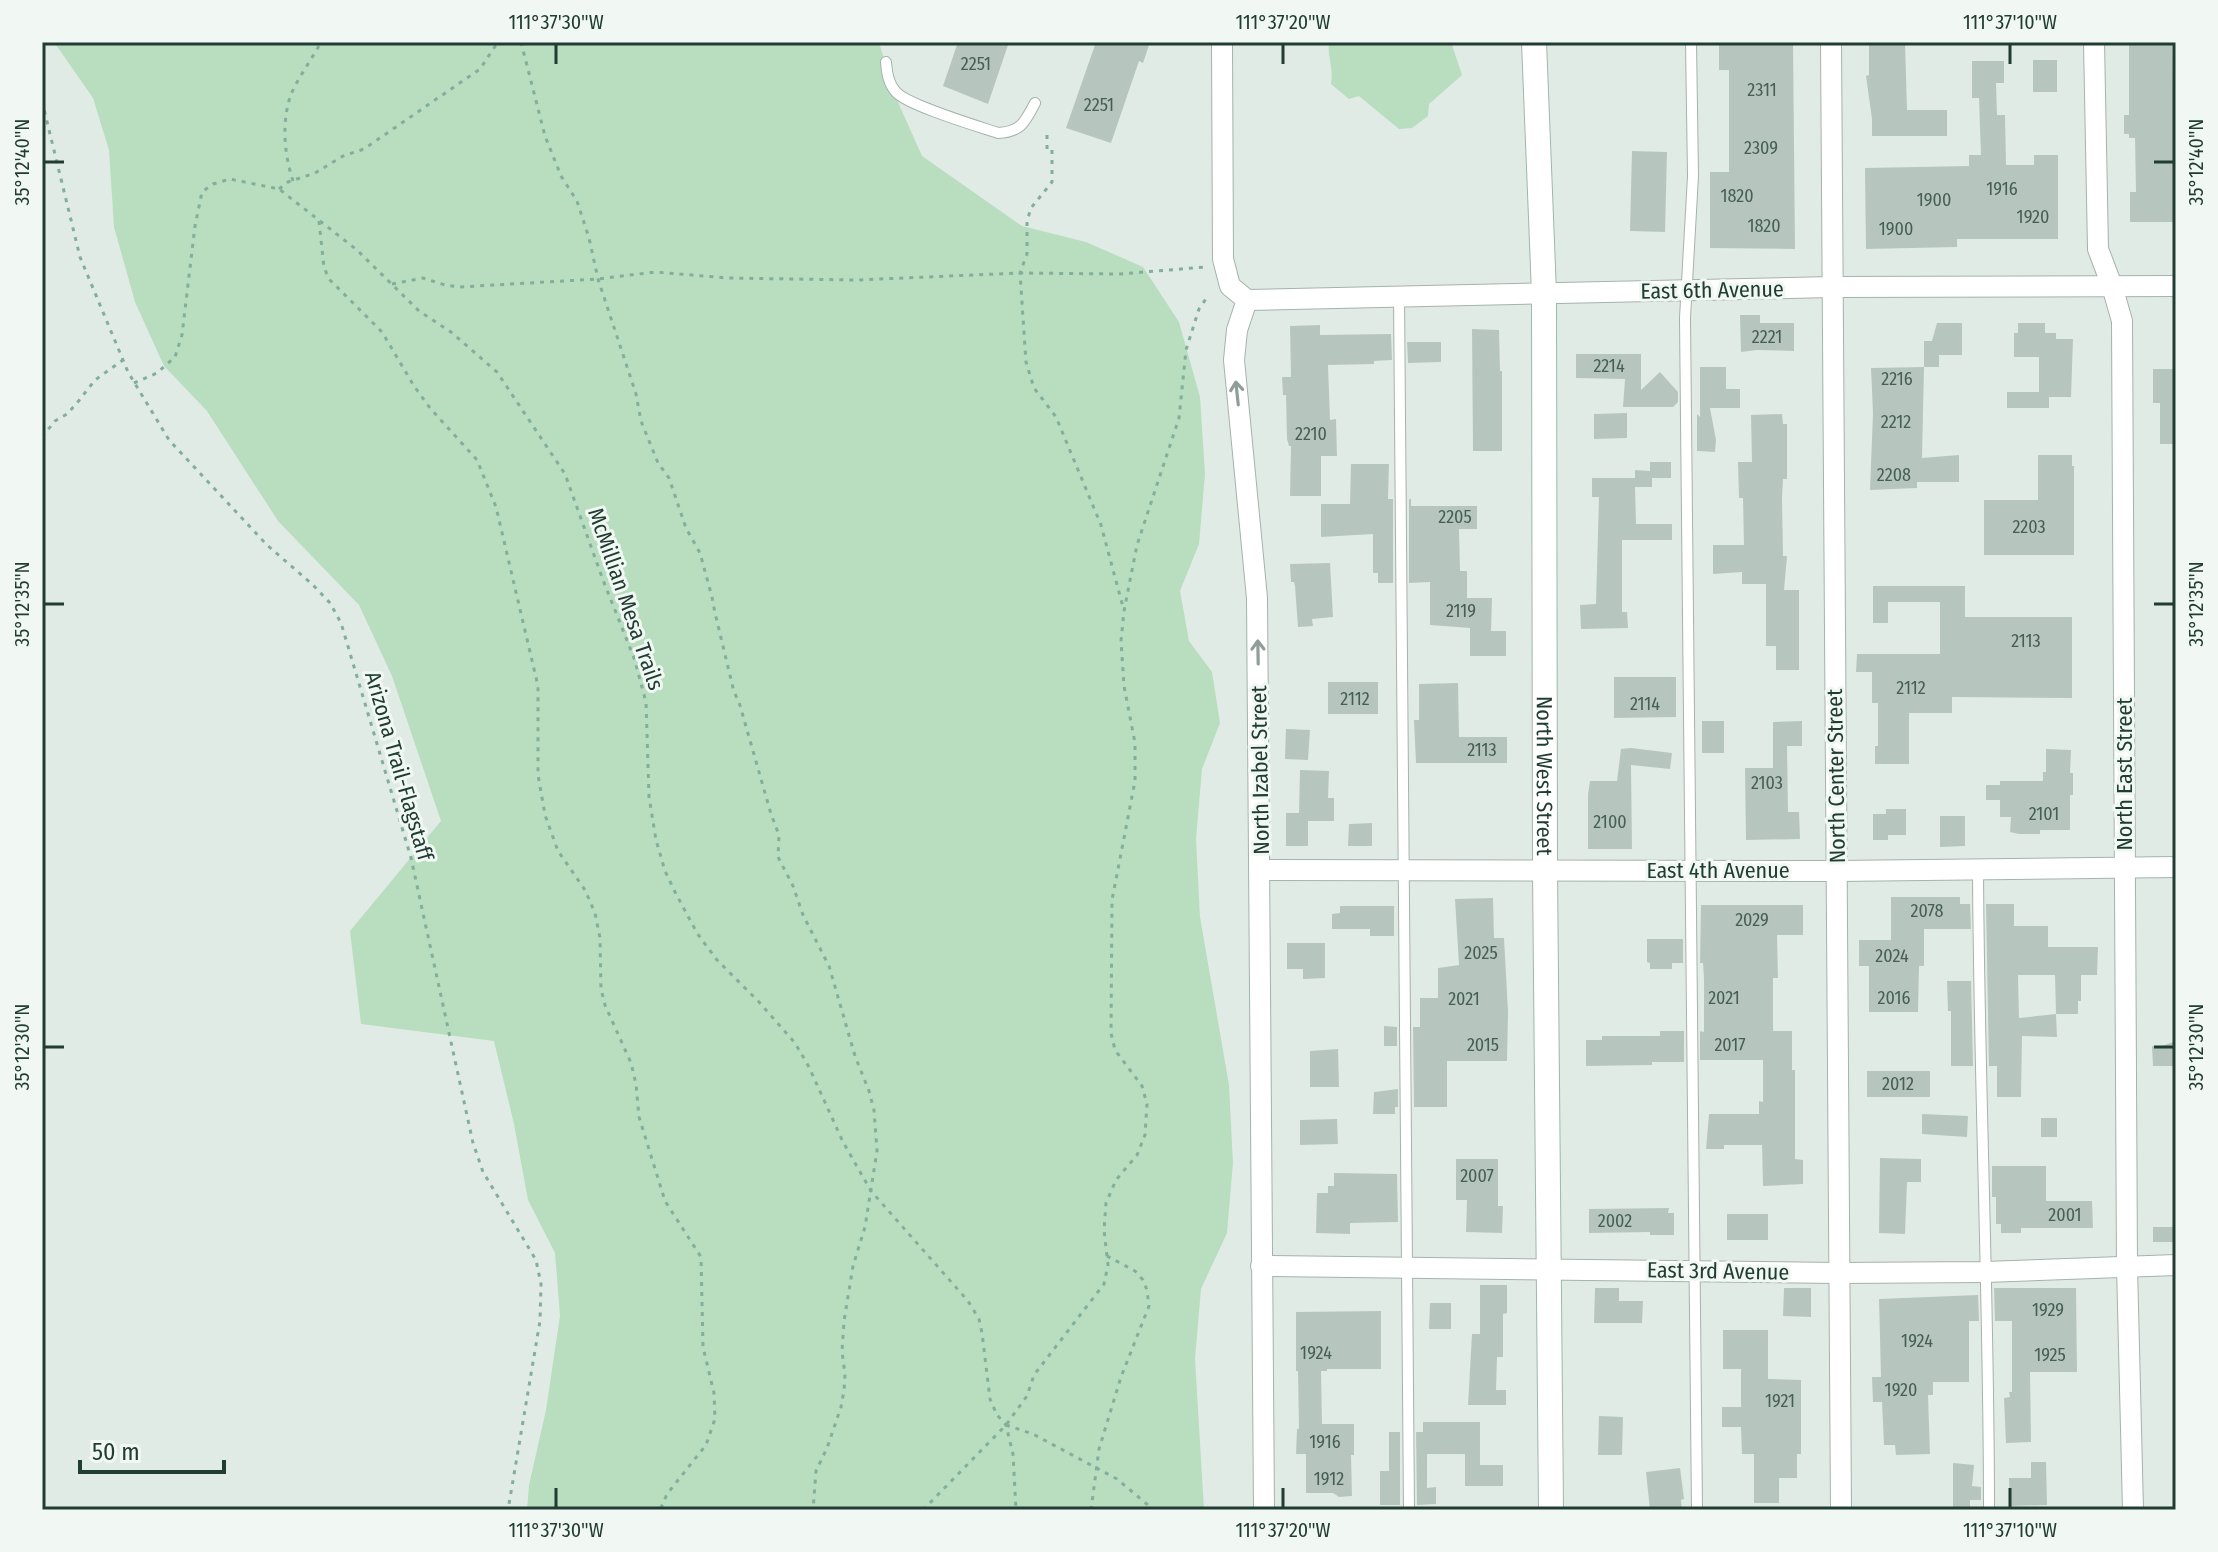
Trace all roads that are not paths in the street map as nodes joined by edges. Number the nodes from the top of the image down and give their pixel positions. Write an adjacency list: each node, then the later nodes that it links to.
1 (1222, 42): 14 (street)
2 (1534, 42): 12 (street, North West Street)
3 (1691, 42): 11 (lane)
4 (1831, 42): 10 (street, North Center Street)
5 (2094, 42): 8 (street, North East Street)
6 (886, 62): 7 (lane)
7 (1035, 103)
8 (2112, 286): 9 (street, East 6th Avenue); 10 (street, East 6th Avenue); 15 (street, North East Street)
9 (2176, 286)
10 (1832, 287): 11 (street, East 6th Avenue); 22 (street, North Center Street)
11 (1687, 290): 12 (street, East 6th Avenue); 21 (lane)
12 (1544, 293): 13 (street, East 6th Avenue); 20 (street, North West Street)
13 (1399, 296): 14 (street, East 6th Avenue); 19 (lane)
14 (1247, 300): 18 (street, North Izabel Street, one-way to 14)
15 (2125, 867): 16 (street, East 4th Avenue); 17 (street, East 4th Avenue); 25 (street, North East Street)
16 (2176, 867)
17 (1978, 869): 22 (street, East 4th Avenue); 29 (lane)
18 (1261, 870): 19 (street, East 4th Avenue); 24 (street, North Izabel Street)
19 (1403, 870): 20 (street, East 4th Avenue); 26 (lane)
20 (1545, 870): 21 (street, East 4th Avenue); 27 (street, North West Street)
21 (1690, 870): 22 (street, East 4th Avenue); 28 (lane)
22 (1837, 871): 30 (street, North Center Street)
23 (2176, 1265): 25 (street, East 3rd Avenue)
24 (1261, 1266): 26 (street, East 3rd Avenue); 31 (street, North Izabel Street)
25 (2127, 1266): 29 (street, East 3rd Avenue); 37 (street, North East Street)
26 (1407, 1268): 27 (street, East 3rd Avenue); 32 (lane)
27 (1550, 1269): 28 (street, East 3rd Avenue); 33 (street, North West Street)
28 (1696, 1270): 30 (street, East 3rd Avenue); 34 (lane)
29 (1985, 1272): 30 (street, East 3rd Avenue); 36 (lane)
30 (1839, 1273): 35 (street, North Center Street)
31 (1264, 1510)
32 (1409, 1510)
33 (1551, 1510)
34 (1697, 1510)
35 (1841, 1510)
36 (1989, 1510)
37 (2133, 1510)

